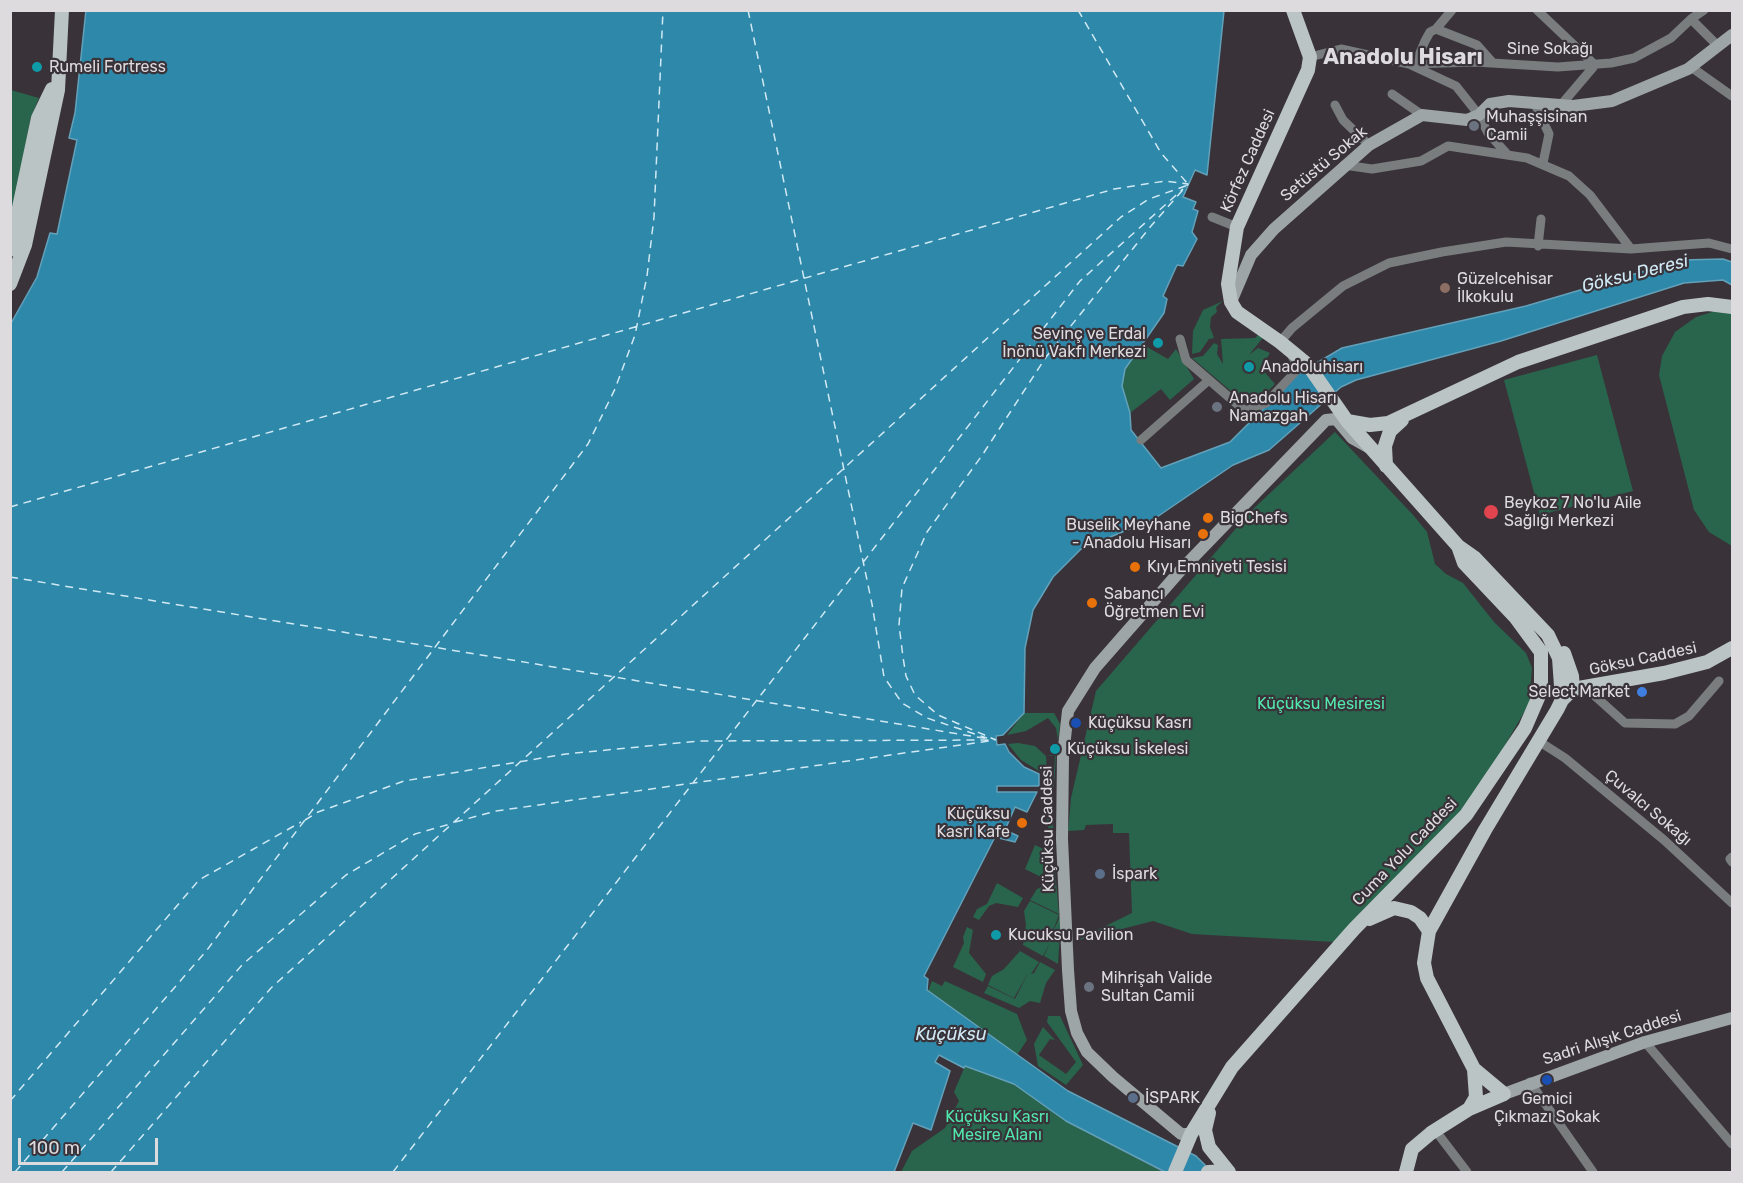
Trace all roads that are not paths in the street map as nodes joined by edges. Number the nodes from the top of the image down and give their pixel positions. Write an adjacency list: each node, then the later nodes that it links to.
1 (62, 10): 15 (main road)
2 (1452, 10): 7 (street)
3 (1537, 10): 13 (street)
4 (1704, 10): 6 (street, Sine Sokağı)
5 (1294, 11): 10 (main road)
6 (1691, 19): 9 (street); 13 (street, Sine Sokağı)
7 (1436, 29): 11 (street); 12 (street)
8 (1732, 34): 9 (street)
9 (1718, 46): 14 (street)
10 (1310, 57): 12 (street, Sine Sokağı); 31 (main road, Körfez Caddesi)
11 (1494, 63): 12 (street, Sine Sokağı); 13 (street, Sine Sokağı)
12 (1414, 64): 22 (street)
13 (1595, 65): 20 (street)
14 (1691, 67): 17 (street); 20 (street)
15 (58, 70): 35 (main road); 36 (main road)
16 (1392, 94): 21 (street)
17 (1732, 96)
18 (1534, 102): 20 (street); 22 (street); 27 (street)
19 (1335, 105): 24 (street)
20 (1561, 105)
21 (1422, 115): 22 (street); 24 (street, Setüstü Sokak)
22 (1479, 115): 23 (street)
23 (1488, 133): 25 (street); 26 (street)
24 (1368, 145): 28 (street, Setüstü Sokak)
25 (1476, 150): 26 (street); 28 (street)
26 (1508, 155): 27 (street)
27 (1543, 163): 33 (street)
28 (1344, 165): 37 (street, Setüstü Sokak)
29 (1212, 217): 31 (street)
30 (1541, 219): 32 (street)
31 (1237, 227): 37 (main road, Körfez Caddesi)
32 (1538, 246): 33 (street); 40 (street)
33 (1631, 249): 34 (street)
34 (1732, 249)
35 (10, 250)
36 (10, 284)
37 (1231, 302): 40 (main road)
38 (1732, 307): 43 (main road)
39 (1180, 339): 42 (street)
40 (1280, 342): 41 (main road)
41 (1293, 351): 42 (street); 44 (main road)
42 (1209, 380): 45 (street)
43 (1405, 417): 44 (main road); 47 (main road)
44 (1347, 421): 46 (main road)
45 (1141, 440)
46 (1372, 449): 47 (main road); 73 (street, Küçüksu Caddesi)
47 (1386, 466): 48 (main road)
48 (1458, 546): 49 (main road); 51 (main road)
49 (1552, 642): 51 (main road); 53 (main road); 54 (main road)
50 (1732, 648): 53 (main road, Göksu Caddesi)
51 (1541, 652): 56 (main road, Cuma Yolu Caddesi)
52 (1719, 681): 53 (street)
53 (1579, 688): 54 (main road, Göksu Caddesi)
54 (1562, 700): 55 (main road)
55 (1539, 742): 57 (main road); 61 (street, Çuvalcı Sokağı)
56 (1466, 815): 57 (main road); 63 (main road, Cuma Yolu Caddesi)
57 (1485, 830): 64 (main road)
58 (1732, 857): 59 (street)
59 (1732, 862)
60 (1732, 885): 61 (street)
61 (1723, 893): 62 (street, Çuvalcı Sokağı)
62 (1732, 903)
63 (1354, 928): 64 (main road); 69 (main road, Cuma Yolu Caddesi)
64 (1429, 932): 67 (main road)
65 (1732, 1018): 66 (street, Sadri Alışık Caddesi)
66 (1644, 1042): 68 (street, Sadri Alışık Caddesi); 74 (street)
67 (1474, 1069): 70 (main road); 71 (main road)
68 (1530, 1082): 70 (street, Sadri Alışık Caddesi); 80 (street)
69 (1221, 1083): 73 (main road, Cuma Yolu Caddesi); 76 (main road)
70 (1504, 1094): 71 (main road)
71 (1469, 1109): 72 (main road)
72 (1435, 1130): 78 (main road); 79 (street)
73 (1186, 1134): 77 (main road, Cuma Yolu Caddesi)
74 (1732, 1144)
75 (1209, 1172): 76 (main road)
76 (1229, 1172)
77 (1175, 1173)
78 (1406, 1173)
79 (1467, 1173)
80 (1593, 1173)

